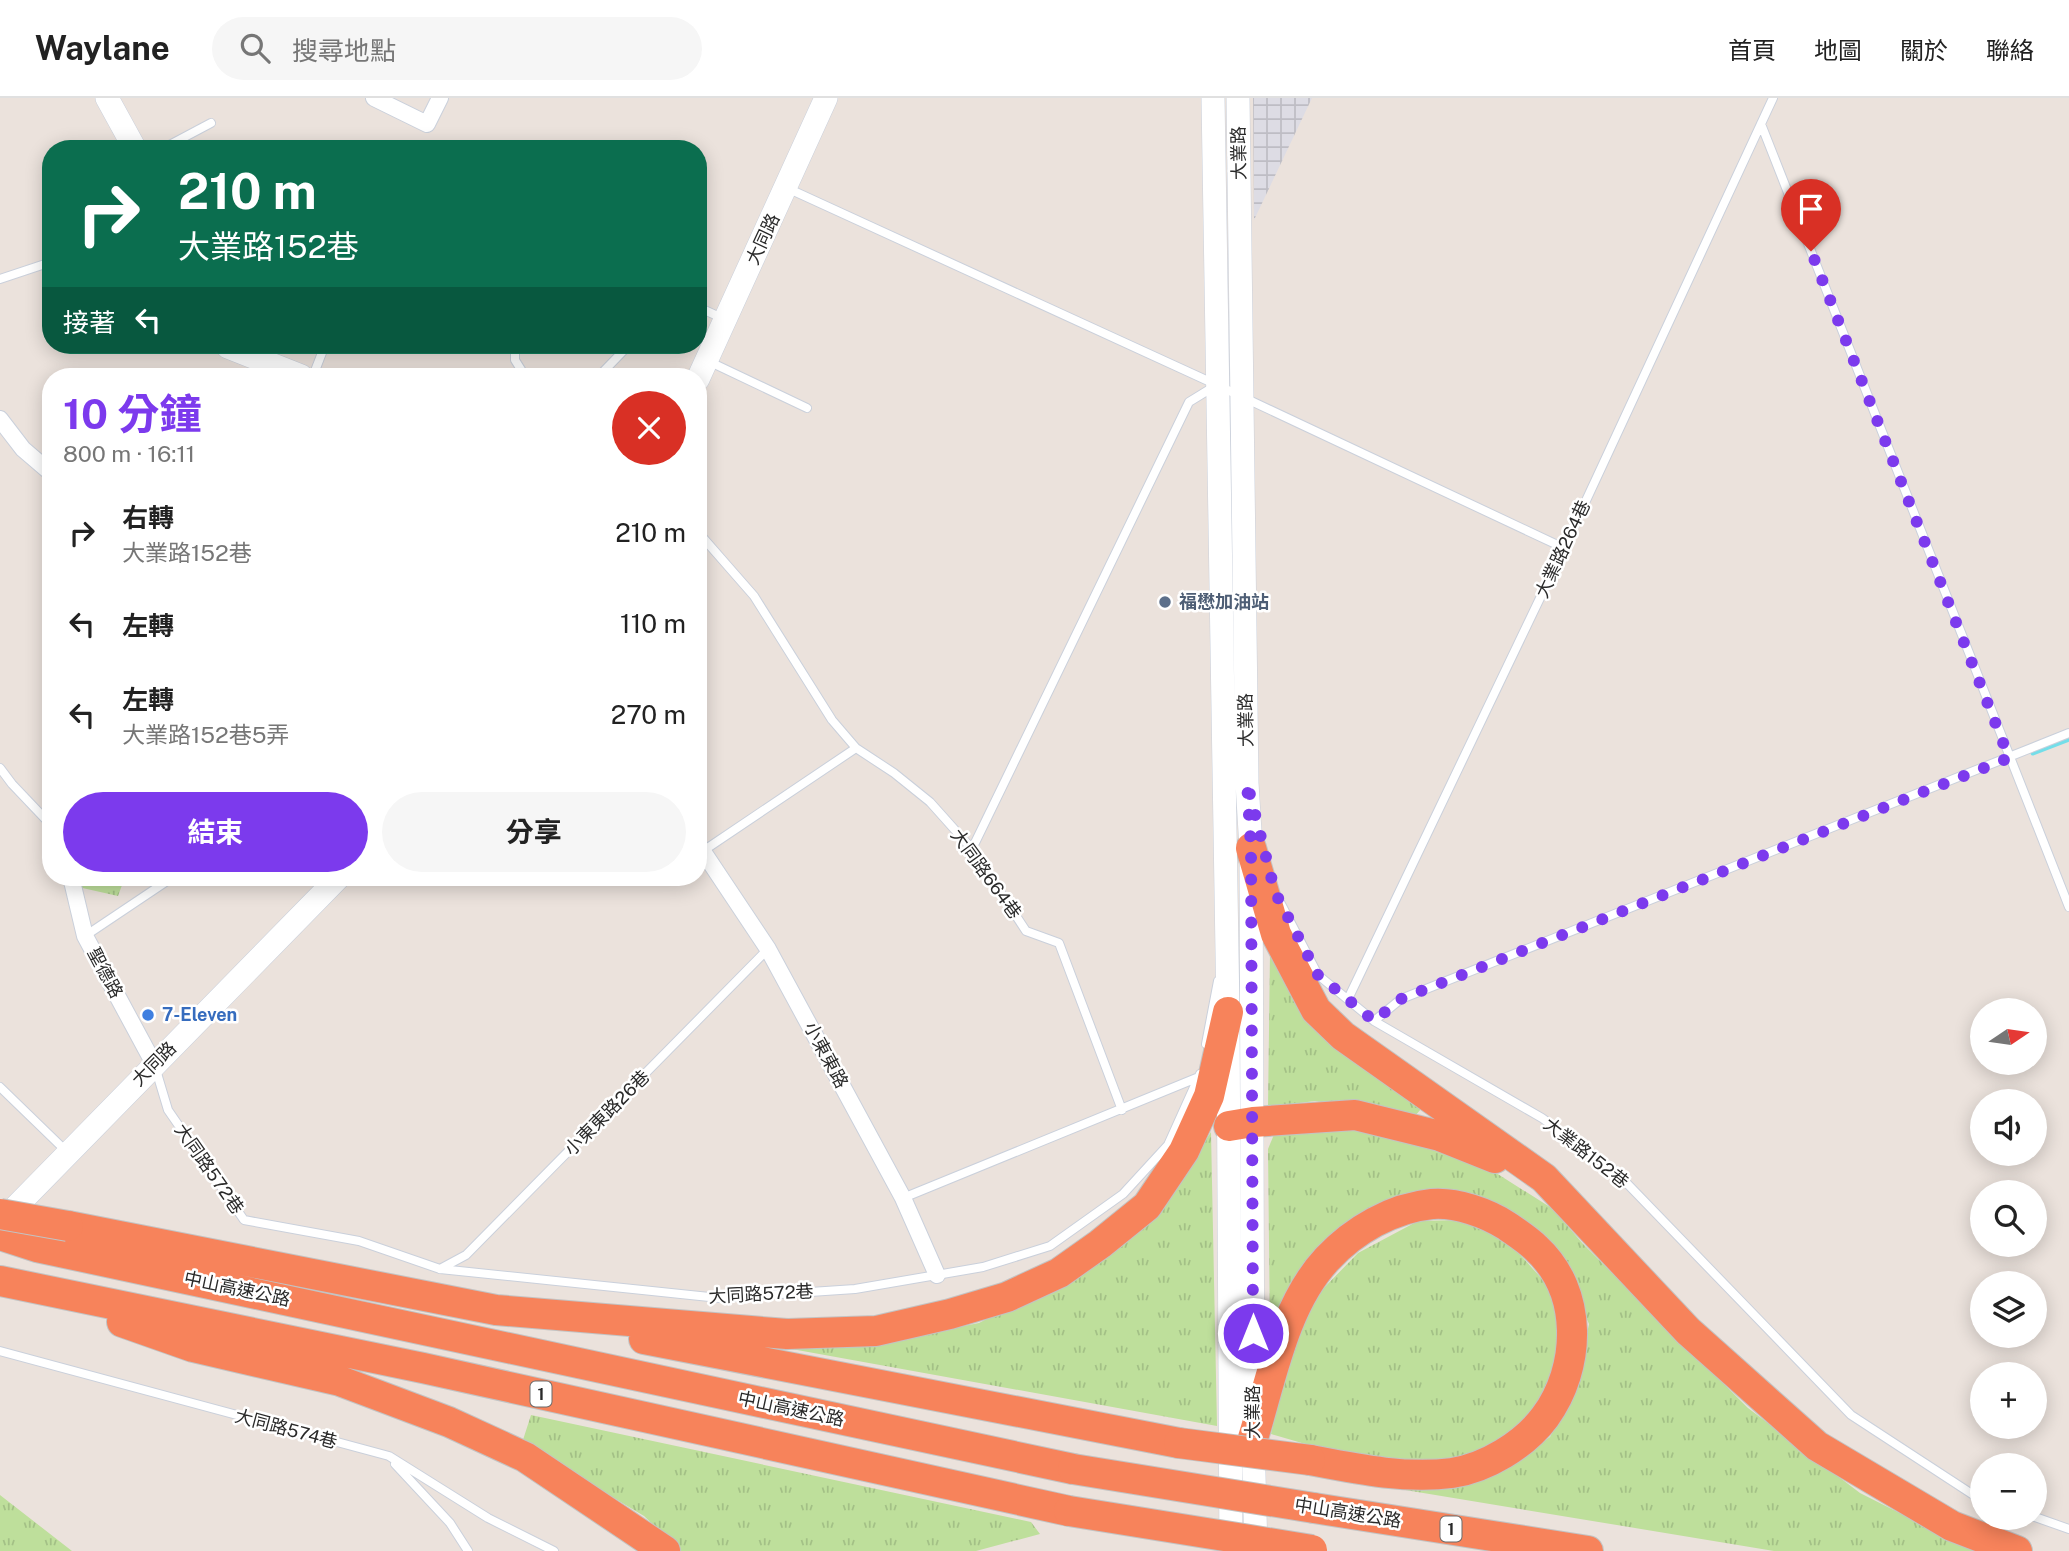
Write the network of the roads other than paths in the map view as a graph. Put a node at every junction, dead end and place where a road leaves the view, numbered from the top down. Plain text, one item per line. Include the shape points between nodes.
1 (107, 98) edge
2 (374, 98) edge
3 (440, 98) edge
4 (826, 98) edge
5 (1213, 98) edge
6 (1238, 98) edge
7 (1773, 98) edge
8 (211, 123) dead end
9 (1761, 124) junction
10 (130, 140) edge
11 (179, 140) edge
12 (787, 188) junction
13 (1215, 207) junction
14 (1239, 208) junction
15 (42, 265) edge
16 (0, 279) edge
17 (707, 311) edge
18 (725, 320) junction
19 (246, 354) edge
20 (620, 354) edge
21 (281, 368) edge
22 (607, 368) edge
23 (703, 368) edge
24 (707, 370) edge
25 (1217, 385) junction
26 (1242, 397) junction
27 (807, 408) dead end
28 (0, 419) edge
29 (42, 465) edge
30 (707, 542) edge
31 (1564, 548) junction
32 (2069, 733) edge
33 (856, 748) junction
34 (2009, 758) junction
35 (0, 768) edge
36 (42, 815) edge
37 (1255, 840) junction
38 (707, 844) edge
39 (972, 849) junction
40 (707, 857) edge
41 (73, 886) edge
42 (160, 886) edge
43 (330, 886) edge
44 (1275, 892) dead end
45 (2069, 907) edge
46 (86, 936) junction
47 (1226, 939) junction
48 (768, 949) junction
49 (1348, 999) junction
50 (1228, 1012) junction
51 (1374, 1021) junction
52 (1204, 1052) dead end
53 (154, 1064) junction
54 (1202, 1065) dead end
55 (1199, 1077) junction
56 (0, 1087) edge
57 (1122, 1110) junction
58 (1241, 1124) junction
59 (68, 1153) junction
60 (1544, 1178) junction
61 (903, 1198) junction
62 (0, 1214) edge
63 (0, 1223) edge
64 (0, 1234) edge
65 (440, 1269) junction
66 (937, 1275) junction
67 (6, 1282) edge
68 (496, 1310) junction
69 (0, 1351) edge
70 (1253, 1438) junction
71 (388, 1456) junction
72 (1970, 1493) edge
73 (2047, 1521) edge
74 (2069, 1529) edge
75 (1316, 1550) edge
76 (468, 1551) edge
77 (554, 1551) edge
78 (665, 1551) edge
79 (1231, 1551) edge
80 (1256, 1551) edge
81 (1588, 1551) edge
82 (2017, 1551) edge

1 - 10 main road
2 - 3 street via 427,124
4 - 12 main road, 大同路
5 - 13 main road, 大業路
6 - 14 main road, 大業路
7 - 9 lane, 大業路264巷
8 - 11 lane
9 - 31 lane, 大業路264巷
9 - 34 lane
12 - 18 main road, 大同路
12 - 25 lane
13 - 14 main road
13 - 25 main road, 大業路
14 - 26 main road, 大業路
15 - 16 lane
17 - 18 lane
18 - 23 main road, 大同路
19 - 21 main road
20 - 22 lane
24 - 27 lane
25 - 26 lane
25 - 39 lane via 1189,402
25 - 47 main road, 大業路
26 - 31 lane
26 - 37 main road, 大業路 via 1247,783
28 - 29 street
30 - 33 lane, 大同路664巷 via 754,596 832,720
31 - 49 lane, 大業路264巷
32 - 34 lane
33 - 38 lane
33 - 39 lane, 大同路664巷 via 930,802
34 - 45 lane
34 - 51 lane via 1401,999
35 - 36 lane
37 - 58 main road, 大業路
37 - 60 highway via 1276,934 1316,1010 1343,1036
39 - 57 lane, 大同路664巷 via 1026,931 1059,943
40 - 48 street, 小東東路
41 - 46 street, 聖德路
42 - 46 lane
43 - 53 main road, 大同路
44 - 49 lane, 大業路152巷 via 1318,975
46 - 53 street, 聖德路
47 - 50 main road, 大業路
47 - 52 lane
48 - 61 street, 小東東路
48 - 65 lane, 小東東路26巷 via 466,1255
49 - 51 lane, 大業路152巷
50 - 58 main road, 大業路
50 - 68 highway via 1209,1096 1184,1151 1147,1206 1059,1273 1007,1297 876,1331 787,1334
51 - 72 lane, 大業路152巷 via 1542,1118 1614,1170 1852,1415
53 - 59 main road, 大同路
53 - 65 lane, 大同路572巷 via 168,1110 244,1220 359,1241
54 - 55 lane, 大同路572巷
55 - 57 lane
55 - 66 lane, 大同路572巷 via 1168,1145 1123,1194 1050,1246 983,1267
56 - 59 lane
57 - 61 lane
58 - 60 highway via 1355,1115 1440,1136
58 - 70 main road, 大業路
58 - 79 main road, 大業路
59 - 63 main road, 大同路
60 - 82 highway via 1688,1331 1817,1446 1952,1526
61 - 66 street, 小東東路
62 - 68 highway, bridge
64 - 81 highway, 中山高速公路 / 1, bridge via 37,1247 1073,1469
65 - 66 lane, 大同路572巷 via 719,1298 855,1289
67 - 75 highway, 1, bridge via 423,1368 1069,1511
67 - 78 highway via 193,1347 340,1381 449,1422 525,1457
68 - 70 highway, bridge via 1179,1443 1419,1475 1454,1472 1489,1460 1523,1441 1557,1400 1572,1350 1572,1325 1556,1272 1538,1249 1499,1221 1466,1209 1434,1204 1379,1218 1326,1259 1301,1297 1276,1353
69 - 71 lane, 大同路574巷
70 - 80 main road, 大業路
71 - 76 lane via 450,1523
71 - 77 lane, 大同路574巷 via 488,1518
73 - 74 lane

